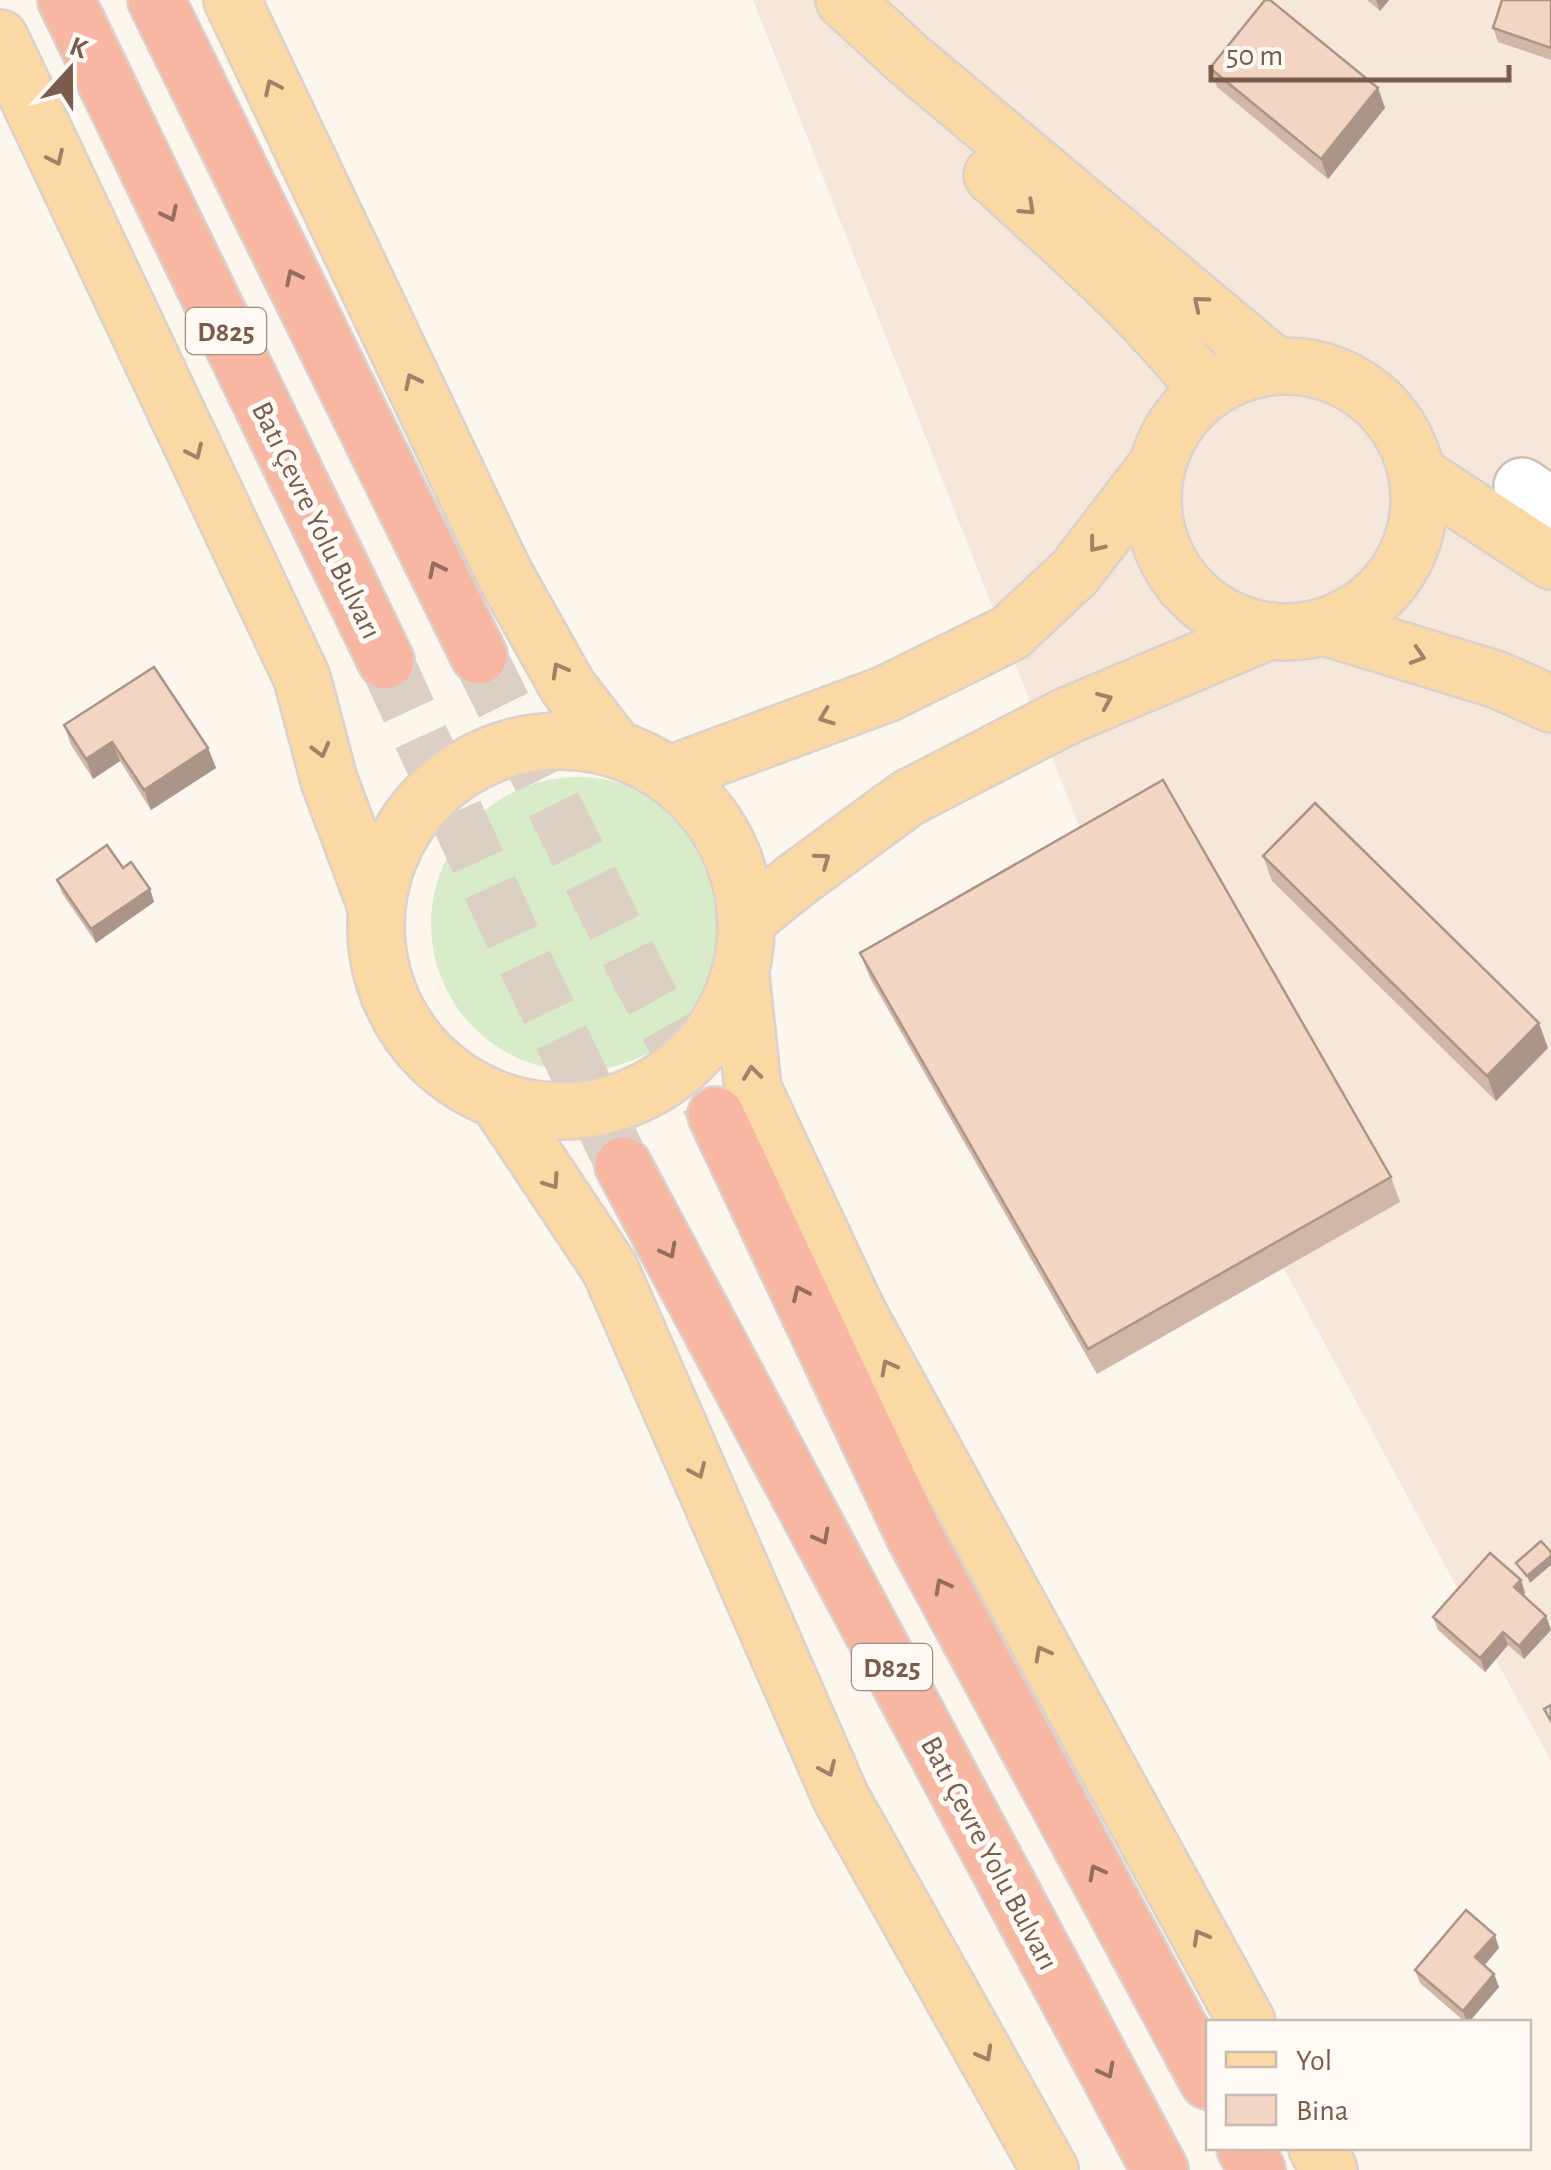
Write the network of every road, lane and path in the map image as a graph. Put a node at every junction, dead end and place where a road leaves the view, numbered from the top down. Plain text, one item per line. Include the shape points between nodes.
1 (66, 0) edge
2 (156, 0) edge
3 (232, 0) edge
4 (802, 0) edge
5 (844, 0) edge
6 (0, 38) edge
7 (1274, 366) junction
8 (1208, 391) junction
9 (1156, 468) junction
10 (1418, 474) junction
11 (1551, 562) edge
12 (1325, 627) junction
13 (1270, 632) junction
14 (479, 656) tunnel mouth
15 (386, 662) tunnel mouth
16 (1551, 704) edge
17 (616, 749) junction
18 (668, 774) junction
19 (376, 906) junction
20 (747, 920) junction
21 (740, 977) junction
22 (498, 1101) junction
23 (716, 1115) tunnel mouth
24 (623, 1165) tunnel mouth
25 (1246, 2020) edge
26 (1206, 2077) edge
27 (1050, 2170) edge
28 (1160, 2170) edge

1 -> 15 highway, Batı Çevre Yolu Bulvarı / D825
14 -> 2 highway, D825
17 -> 3 main road via 568,687 504,573
4 -> 8 main road via 1114,288
7 -> 5 main road
6 -> 19 main road via 302,678 329,780
7 - 8 main road
7 - 10 main road via 1302,366 1355,385 1396,423
8 - 9 main road via 1179,418
9 - 13 main road via 1154,524 1176,575 1217,613
9 -> 18 main road via 1075,572 1010,633 886,694
10 - 11 main road
10 - 12 main road via 1420,502 1408,556 1374,600
12 - 13 main road
12 -> 16 main road via 1498,680
20 -> 13 main road via 908,798 1067,716
17 - 18 main road
17 - 19 main road via 562,740 508,748 459,771 418,807 389,854
18 - 20 main road via 709,814 736,865
19 - 22 main road via 379,968 403,1024 444,1071
20 - 21 main road
21 - 22 main road via 714,1032 672,1075 618,1104 558,1112
25 -> 21 main road via 858,1313 754,1089
22 -> 27 main road via 610,1268 840,1798
26 -> 23 highway, D825 via 914,1535
24 -> 28 highway, Batı Çevre Yolu Bulvarı / D825

